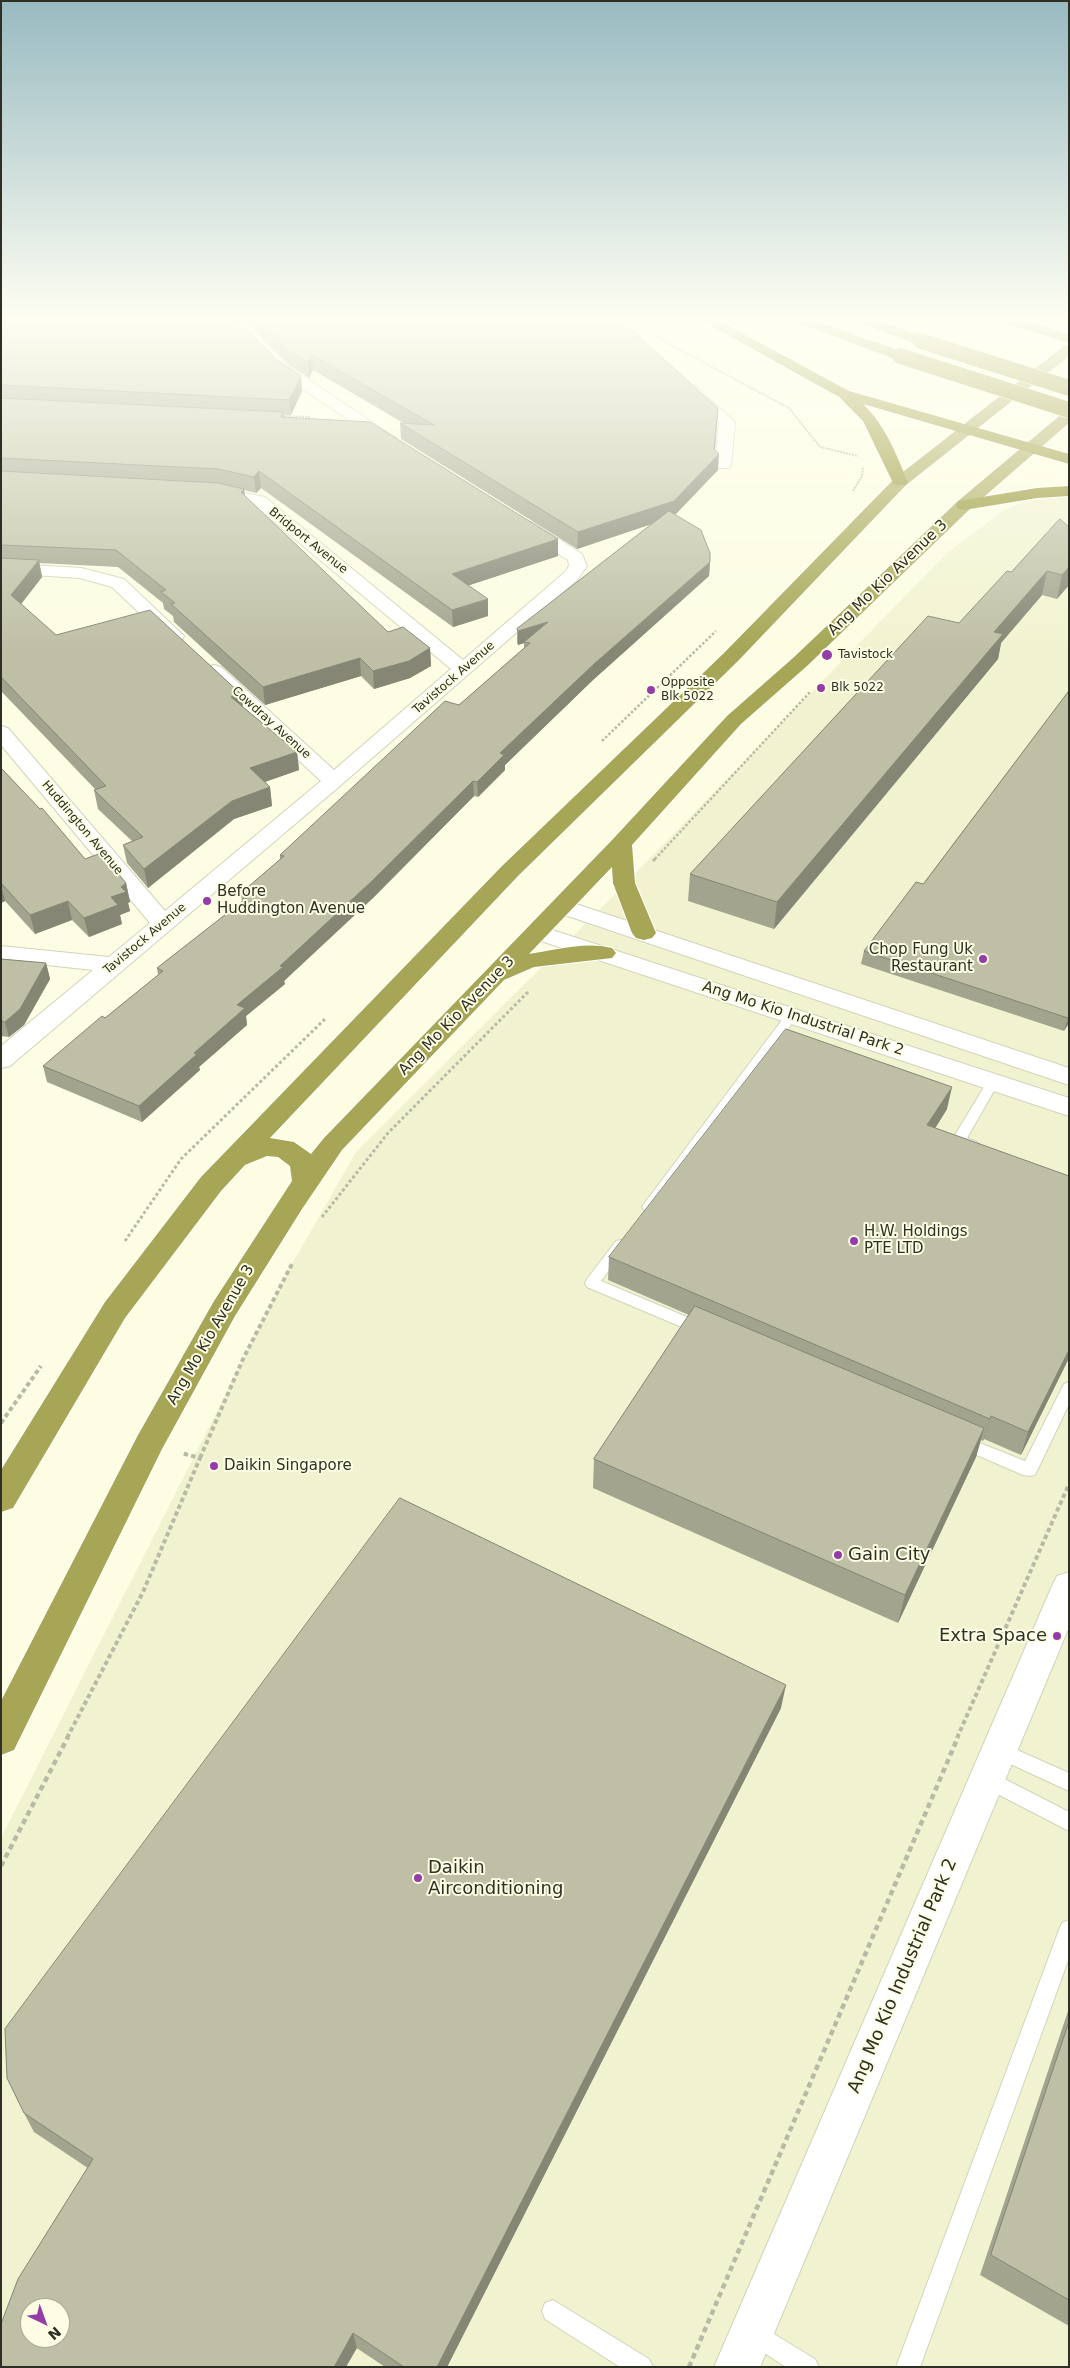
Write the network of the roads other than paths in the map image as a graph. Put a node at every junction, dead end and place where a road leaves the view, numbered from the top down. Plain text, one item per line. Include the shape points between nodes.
1 (374, 431) edge
2 (726, 431) edge
3 (877, 431) edge
4 (965, 431) edge
5 (972, 431) edge
6 (1051, 431) edge
7 (1031, 447) junction
8 (406, 451) edge
9 (1069, 459) edge
10 (723, 465) dead end
11 (900, 482) junction
12 (190, 490) edge
13 (1069, 491) edge
14 (964, 505) junction
15 (510, 516) edge
16 (1, 568) edge
17 (464, 670) junction
18 (1, 732) edge
19 (334, 781) junction
20 (622, 844) junction
21 (561, 906) junction
22 (164, 924) junction
23 (538, 932) junction
24 (644, 933) junction
25 (1, 953) edge
26 (604, 954) junction
27 (114, 965) junction
28 (494, 978) junction
29 (792, 1015) junction
30 (8, 1054) edge
31 (1069, 1076) edge
32 (993, 1082) junction
33 (1069, 1107) edge
34 (986, 1150) edge
35 (234, 1160) junction
36 (306, 1183) junction
37 (640, 1219) edge
38 (628, 1235) edge
39 (711, 1334) edge
40 (1069, 1388) edge
41 (947, 1435) edge
42 (1, 1499) edge
43 (1069, 1586) edge
44 (1, 1738) edge
45 (993, 1765) junction
46 (1069, 1782) edge
47 (1069, 1822) edge
48 (1069, 1930) edge
49 (553, 2311) dead end
50 (744, 2349) edge
51 (641, 2367) edge
52 (806, 2367) edge
53 (908, 2367) edge

1 - 8 street
2 - 10 street
3 - 11 highway
4 - 11 highway
5 - 7 highway
6 - 7 highway, Ang Mo Kio Avenue 3
7 - 9 highway
7 - 14 highway, Ang Mo Kio Avenue 3
11 - 35 highway via 731,657 510,870
12 - 17 street, Bridport Avenue via 220,492 259,501
13 - 14 highway
14 - 20 highway, Ang Mo Kio Avenue 3 via 800,662 734,720
15 - 17 street, Tavistock Avenue via 576,558 578,566 571,576
16 - 19 street, Cowdray Avenue via 81,573 118,583
17 - 19 street, Tavistock Avenue
18 - 22 street, Huddington Avenue
19 - 22 street, Tavistock Avenue
20 - 21 highway, Ang Mo Kio Avenue 3
20 - 24 highway via 623,877
21 - 23 highway, Ang Mo Kio Avenue 3
21 - 24 street, Ang Mo Kio Industrial Park 2
22 - 27 street, Tavistock Avenue
23 - 26 street, Ang Mo Kio Industrial Park 2
23 - 28 highway, Ang Mo Kio Avenue 3
24 - 31 street, Ang Mo Kio Industrial Park 2
25 - 27 street
26 - 28 highway via 528,961
26 - 29 street, Ang Mo Kio Industrial Park 2
27 - 30 street, Tavistock Avenue
28 - 36 highway, Ang Mo Kio Avenue 3 via 333,1144
29 - 32 street, Ang Mo Kio Industrial Park 2
29 - 37 lane
32 - 33 street, Ang Mo Kio Industrial Park 2
32 - 34 lane via 959,1140
35 - 36 highway via 264,1148 284,1148 303,1162
35 - 42 highway via 211,1184 115,1310
36 - 44 highway, Ang Mo Kio Avenue 3 via 224,1309 149,1444
38 - 39 lane via 592,1283
40 - 41 lane via 1029,1470
43 - 45 street, Ang Mo Kio Industrial Park 2
45 - 46 lane
45 - 47 lane
45 - 50 street, Ang Mo Kio Industrial Park 2
48 - 53 lane
49 - 51 lane
50 - 52 lane

